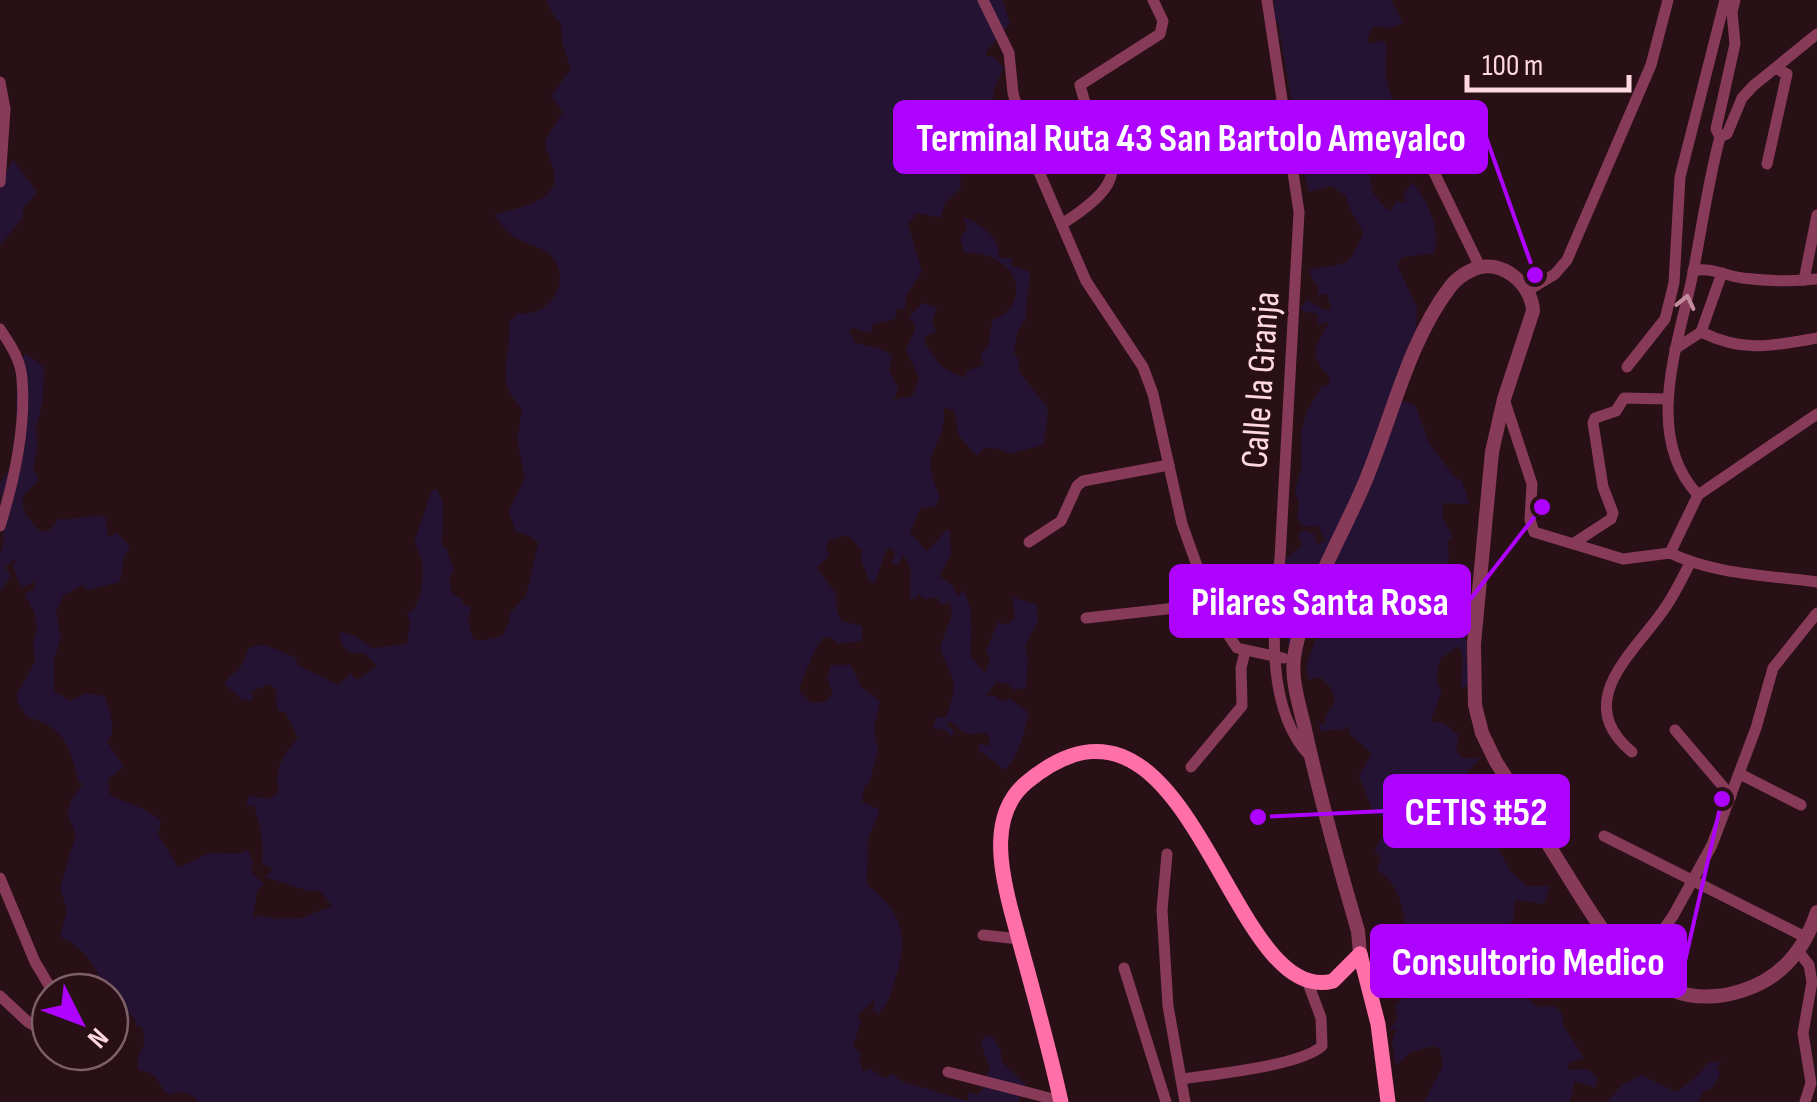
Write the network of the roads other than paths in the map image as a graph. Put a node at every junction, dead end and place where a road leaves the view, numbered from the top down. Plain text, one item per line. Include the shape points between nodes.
1 (983, 0) edge
2 (1154, 0) edge
3 (1266, 0) edge
4 (1668, 0) edge
5 (1725, 0) edge
6 (1734, 0) edge
7 (1817, 34) edge
8 (1777, 69) junction
9 (0, 82) edge
10 (1414, 131) dead end
11 (1720, 137) junction
12 (1111, 161) junction
13 (1180, 162) dead end
14 (1767, 164) dead end
15 (0, 182) edge
16 (1817, 215) edge
17 (1062, 224) junction
18 (1480, 267) junction
19 (1693, 271) junction
20 (1722, 274) junction
21 (1810, 280) edge
22 (1526, 291) junction
23 (0, 329) edge
24 (1701, 332) junction
25 (1817, 338) edge
26 (1676, 349) junction
27 (1627, 367) dead end
28 (1504, 399) junction
29 (1668, 400) junction
30 (1817, 414) edge
31 (1169, 465) junction
32 (1698, 496) junction
33 (0, 526) edge
34 (1029, 542) dead end
35 (1574, 543) junction
36 (1670, 552) junction
37 (1690, 563) junction
38 (1817, 582) edge
39 (1211, 604) junction
40 (1817, 613) edge
41 (1086, 618) dead end
42 (1245, 652) junction
43 (1277, 658) junction
44 (1293, 658) junction
45 (1675, 730) dead end
46 (1632, 752) dead end
47 (1310, 757) junction
48 (1191, 767) dead end
49 (1740, 774) junction
50 (1731, 796) junction
51 (1802, 805) dead end
52 (1604, 836) dead end
53 (1167, 854) dead end
54 (0, 878) edge
55 (1694, 881) junction
56 (1817, 912) edge
57 (983, 934) dead end
58 (1019, 939) junction
59 (1803, 945) junction
60 (1360, 954) junction
61 (1124, 968) dead end
62 (1635, 968) junction
63 (41, 972) edge
64 (1308, 984) junction
65 (1814, 994) edge
66 (0, 996) edge
67 (30, 1023) edge
68 (948, 1072) dead end
69 (1182, 1079) junction
70 (1061, 1101) edge
71 (1166, 1102) edge
72 (1185, 1102) edge
73 (1388, 1102) edge
74 (1805, 1102) edge

1 - 17 street via 1004,39 1028,144
2 - 12 street via 1164,21 1160,34 1080,85
3 - 43 street, Calle la Granja via 1300,212 1273,610
4 - 22 street via 1651,65 1567,260
5 - 27 street via 1680,177 1674,283 1664,319
6 - 11 street via 1735,44 1716,129
7 - 8 street
8 - 11 street via 1742,98
8 - 14 street via 1787,74
9 - 15 street
10 - 18 street
11 - 19 street
12 - 13 street via 1155,136
12 - 17 street via 1106,190
16 - 21 street
17 - 31 street via 1086,281 1142,368
18 - 22 street via 1508,272
18 - 44 street via 1450,286 1418,345
19 - 20 street
26 -> 19 street
20 - 21 street
20 - 24 street
22 - 28 street via 1532,311
23 - 33 street via 22,376 20,428
24 - 25 street via 1742,347
24 - 26 street
26 - 29 street
28 - 35 street via 1532,484 1531,528
28 - 62 street via 1487,484 1475,705 1496,762 1602,929
29 - 32 street via 1674,456
29 - 35 street via 1624,398 1616,412 1597,416 1602,487 1612,516
30 - 32 street
31 - 34 street via 1084,481 1061,521
31 - 39 street
32 - 36 street
35 - 36 street via 1623,560
36 - 37 street
37 - 38 street
37 - 46 street via 1667,606 1612,677 1606,703 1612,732
39 - 41 street
39 - 42 street
40 - 49 street via 1773,668
42 - 43 street
42 - 48 street via 1242,706
43 - 44 street
43 - 47 street, Calle la Granja via 1290,732
44 - 47 street
45 - 50 street
47 - 60 street
49 - 50 street
49 - 51 street
50 - 55 street
52 - 55 street
53 - 69 street via 1162,910 1168,1006
54 - 63 street
55 - 59 street
55 - 62 street
56 - 59 street
57 - 58 street
58 - 64 main road via 1003,880 1000,841 1008,805 1021,786 1058,760 1105,753 1163,782 1266,947
58 - 70 main road
59 - 62 street via 1778,974 1732,994 1682,994
59 - 65 street
60 - 64 main road via 1340,978
60 - 73 main road
61 - 71 street
64 - 69 street via 1321,1018 1322,1046 1316,1051
65 - 74 street via 1803,1032 1811,1083
66 - 67 street
68 - 70 street
69 - 72 street

